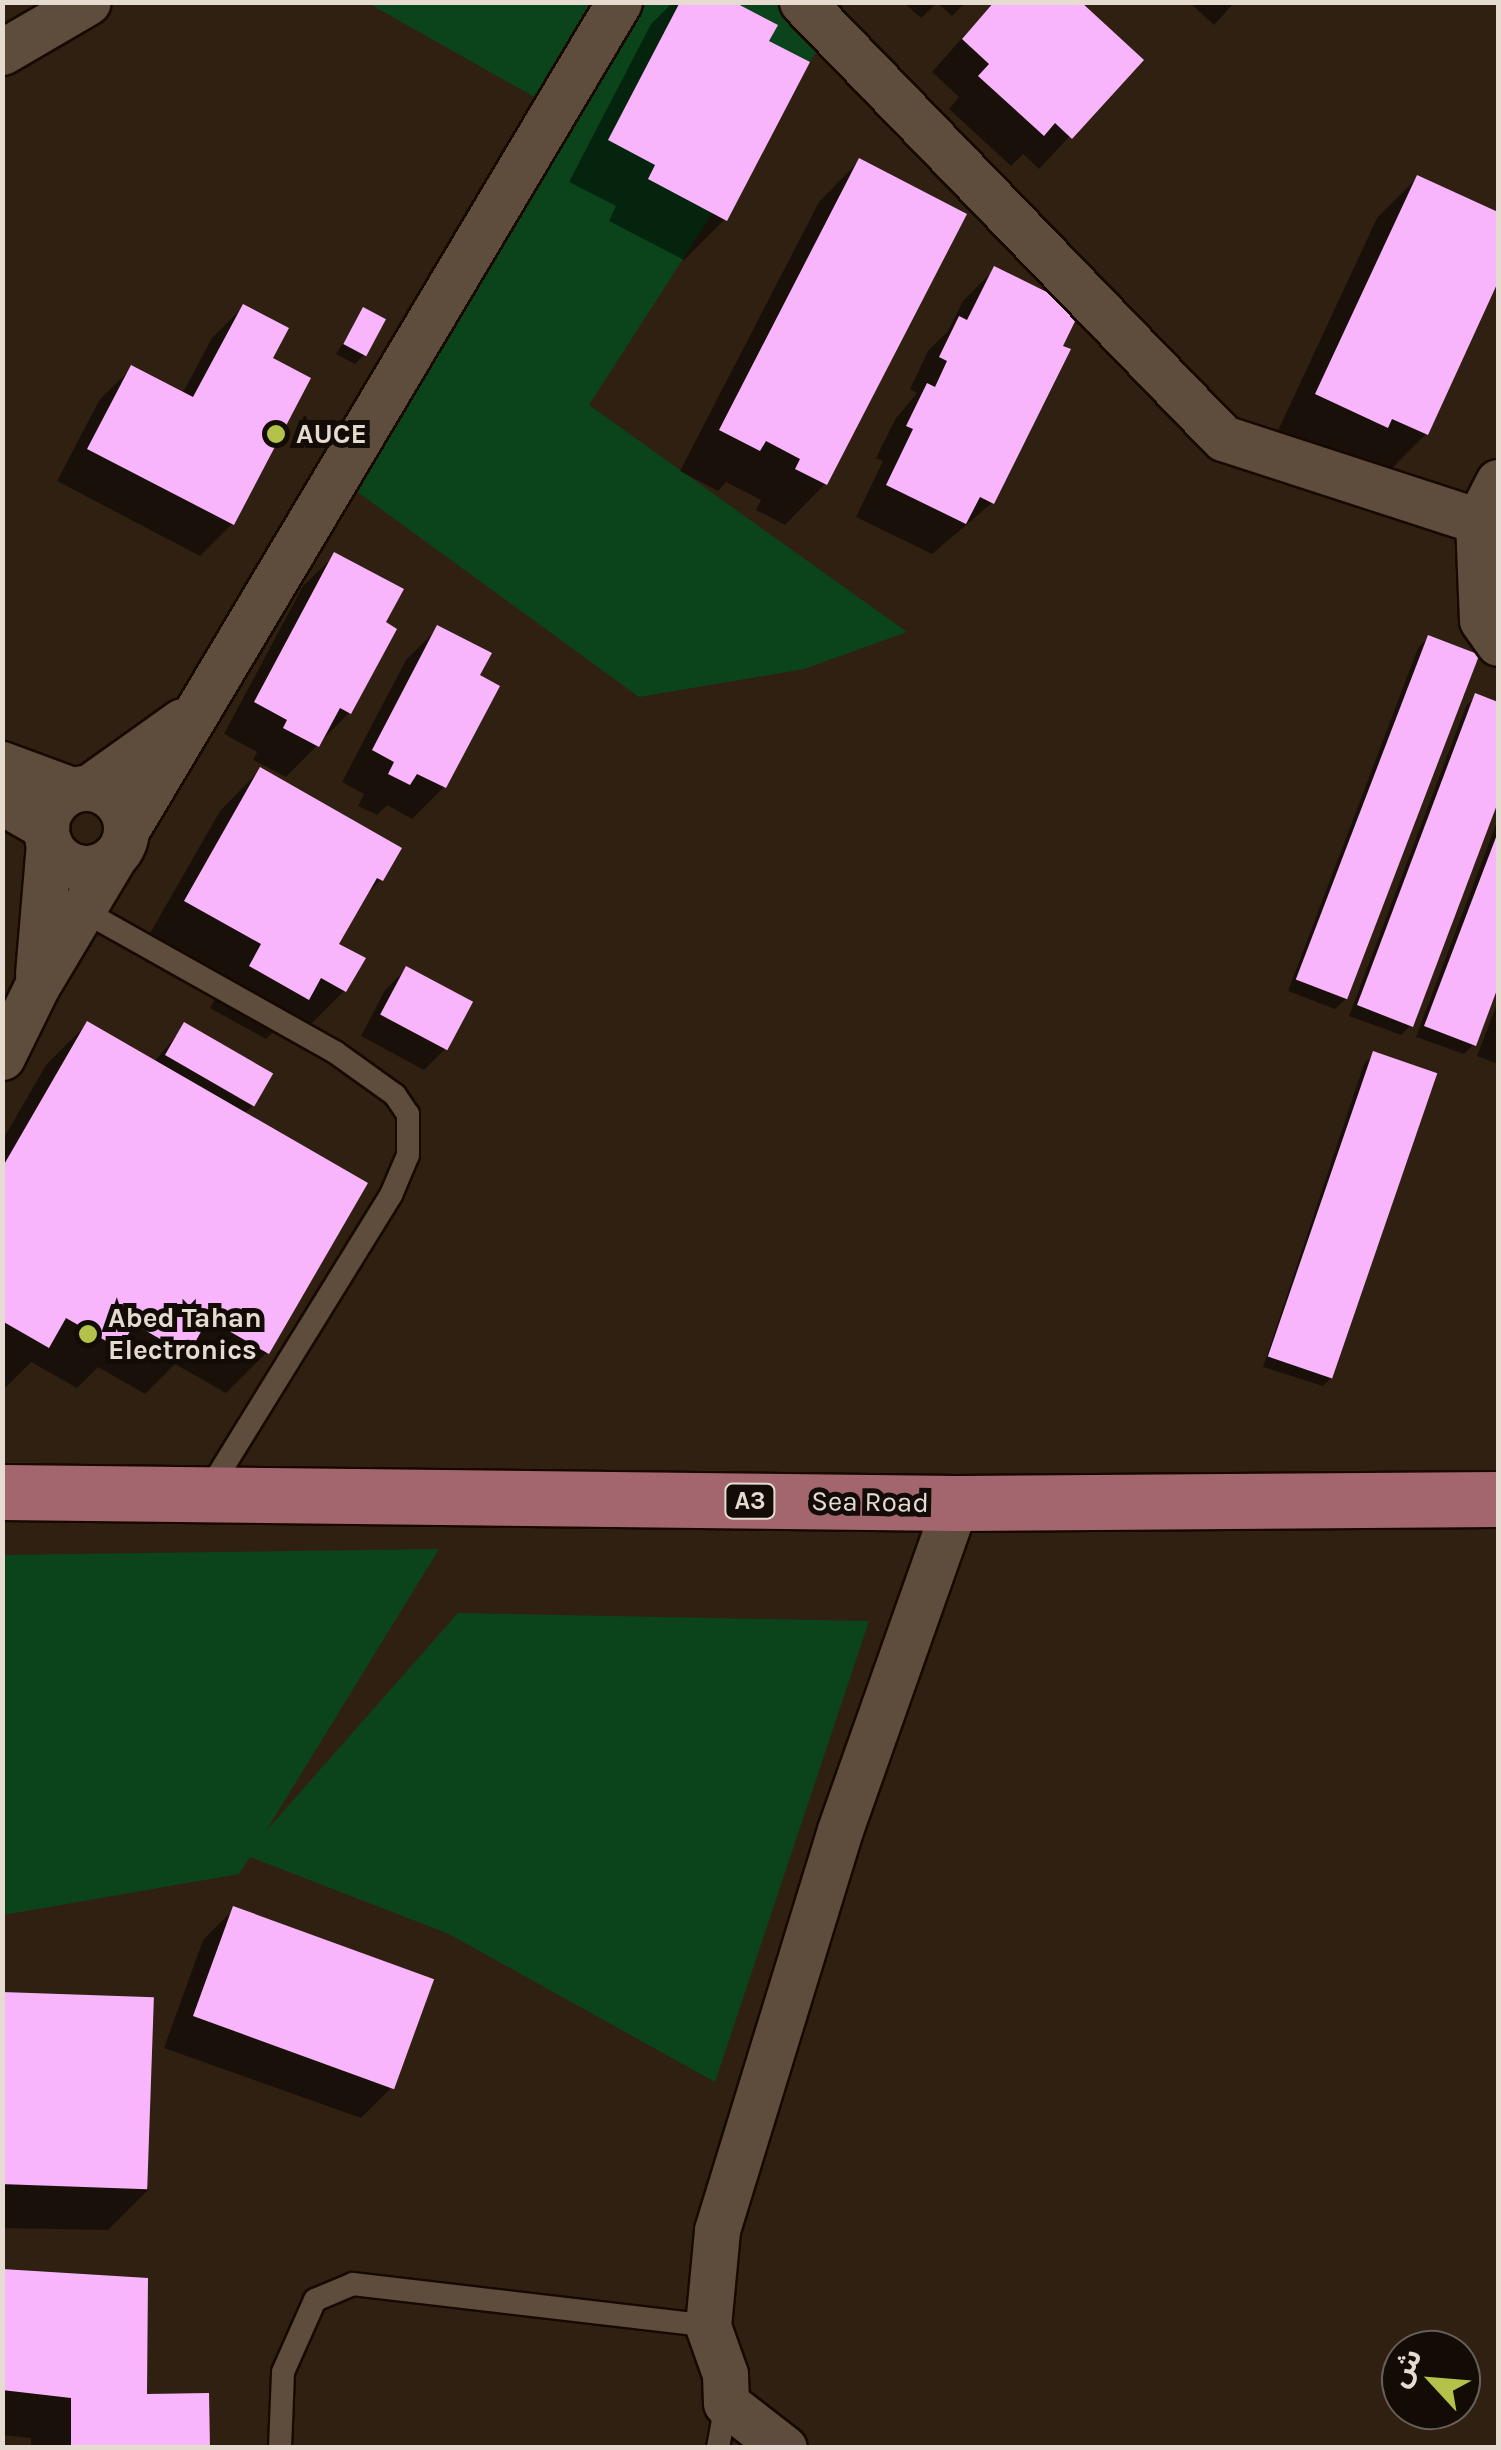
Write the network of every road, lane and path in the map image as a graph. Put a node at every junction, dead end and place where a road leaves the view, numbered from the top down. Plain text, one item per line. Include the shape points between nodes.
1 (88, 2) edge
2 (619, 2) edge
3 (802, 2) edge
4 (2, 52) edge
5 (1488, 501) edge
6 (1498, 643) edge
7 (196, 711) junction
8 (2, 764) edge
9 (80, 789) junction
10 (2, 802) edge
11 (48, 834) junction
12 (120, 843) junction
13 (82, 910) junction
14 (37, 986) junction
15 (2, 1056) edge
16 (2, 1492) edge
17 (206, 1494) junction
18 (1498, 1500) edge
19 (956, 1504) junction
20 (708, 2326) junction
21 (726, 2404) junction
22 (280, 2448) edge
23 (718, 2448) edge
24 (784, 2448) edge

1 - 4 street
2 - 7 street
3 - 5 street via 1223,438
5 - 6 street via 1482,620
7 - 9 street
7 - 12 street
8 - 9 street
9 - 11 street via 50,811
9 - 12 street via 116,800
10 - 11 street
11 - 12 street via 70,865 85,868
11 - 14 street
12 - 13 street
13 - 14 street
13 - 17 lane via 334,1052 395,1095 408,1114 408,1155 390,1195
14 - 15 street
16 - 17 highway, Sea Road / A3
17 - 19 highway, Sea Road / A3
18 - 19 highway, Sea Road / A3
19 - 20 street via 840,1830 717,2230
20 - 21 street via 725,2374
20 - 22 lane via 353,2284 315,2300 283,2372
21 - 23 lane
21 - 24 street

